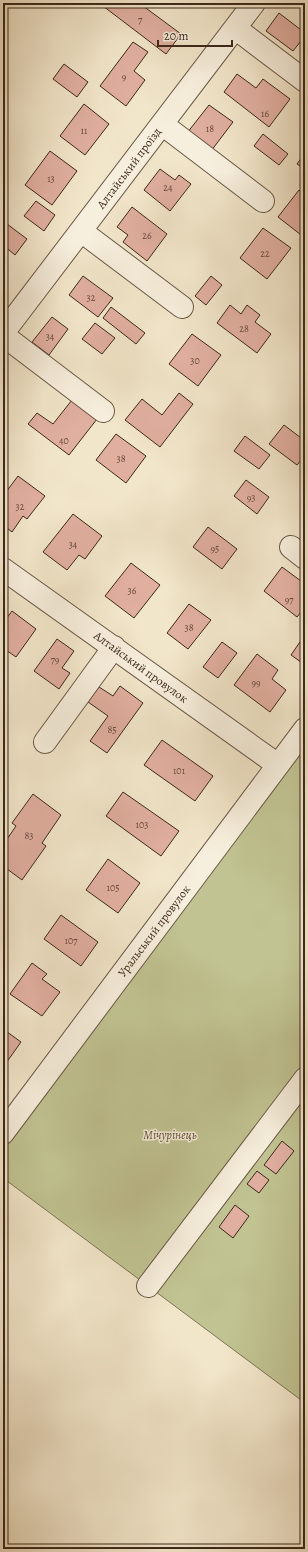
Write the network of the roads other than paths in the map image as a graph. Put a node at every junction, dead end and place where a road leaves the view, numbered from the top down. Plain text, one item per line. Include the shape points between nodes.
1 (254, 3) edge
2 (235, 28) junction
3 (305, 81) edge
4 (162, 124) junction
5 (263, 201) dead end
6 (81, 231) junction
7 (182, 307) dead end
8 (3, 334) edge
9 (103, 411) dead end
10 (5, 574) edge
11 (114, 647) junction
12 (305, 729) edge
13 (45, 742) dead end
14 (278, 765) junction
15 (305, 1079) edge
16 (3, 1133) edge
17 (148, 1286) dead end

1 - 2 street, Алтайський проїзд
2 - 3 street
2 - 4 street, Алтайський проїзд
4 - 5 street
4 - 6 street, Алтайський проїзд
6 - 7 street
6 - 8 street, Алтайський проїзд
8 - 9 street
10 - 11 street, Алтайський провулок
11 - 13 street
11 - 14 street, Алтайський провулок
12 - 14 street, Уральський провулок
14 - 16 street, Уральський провулок
15 - 17 street

